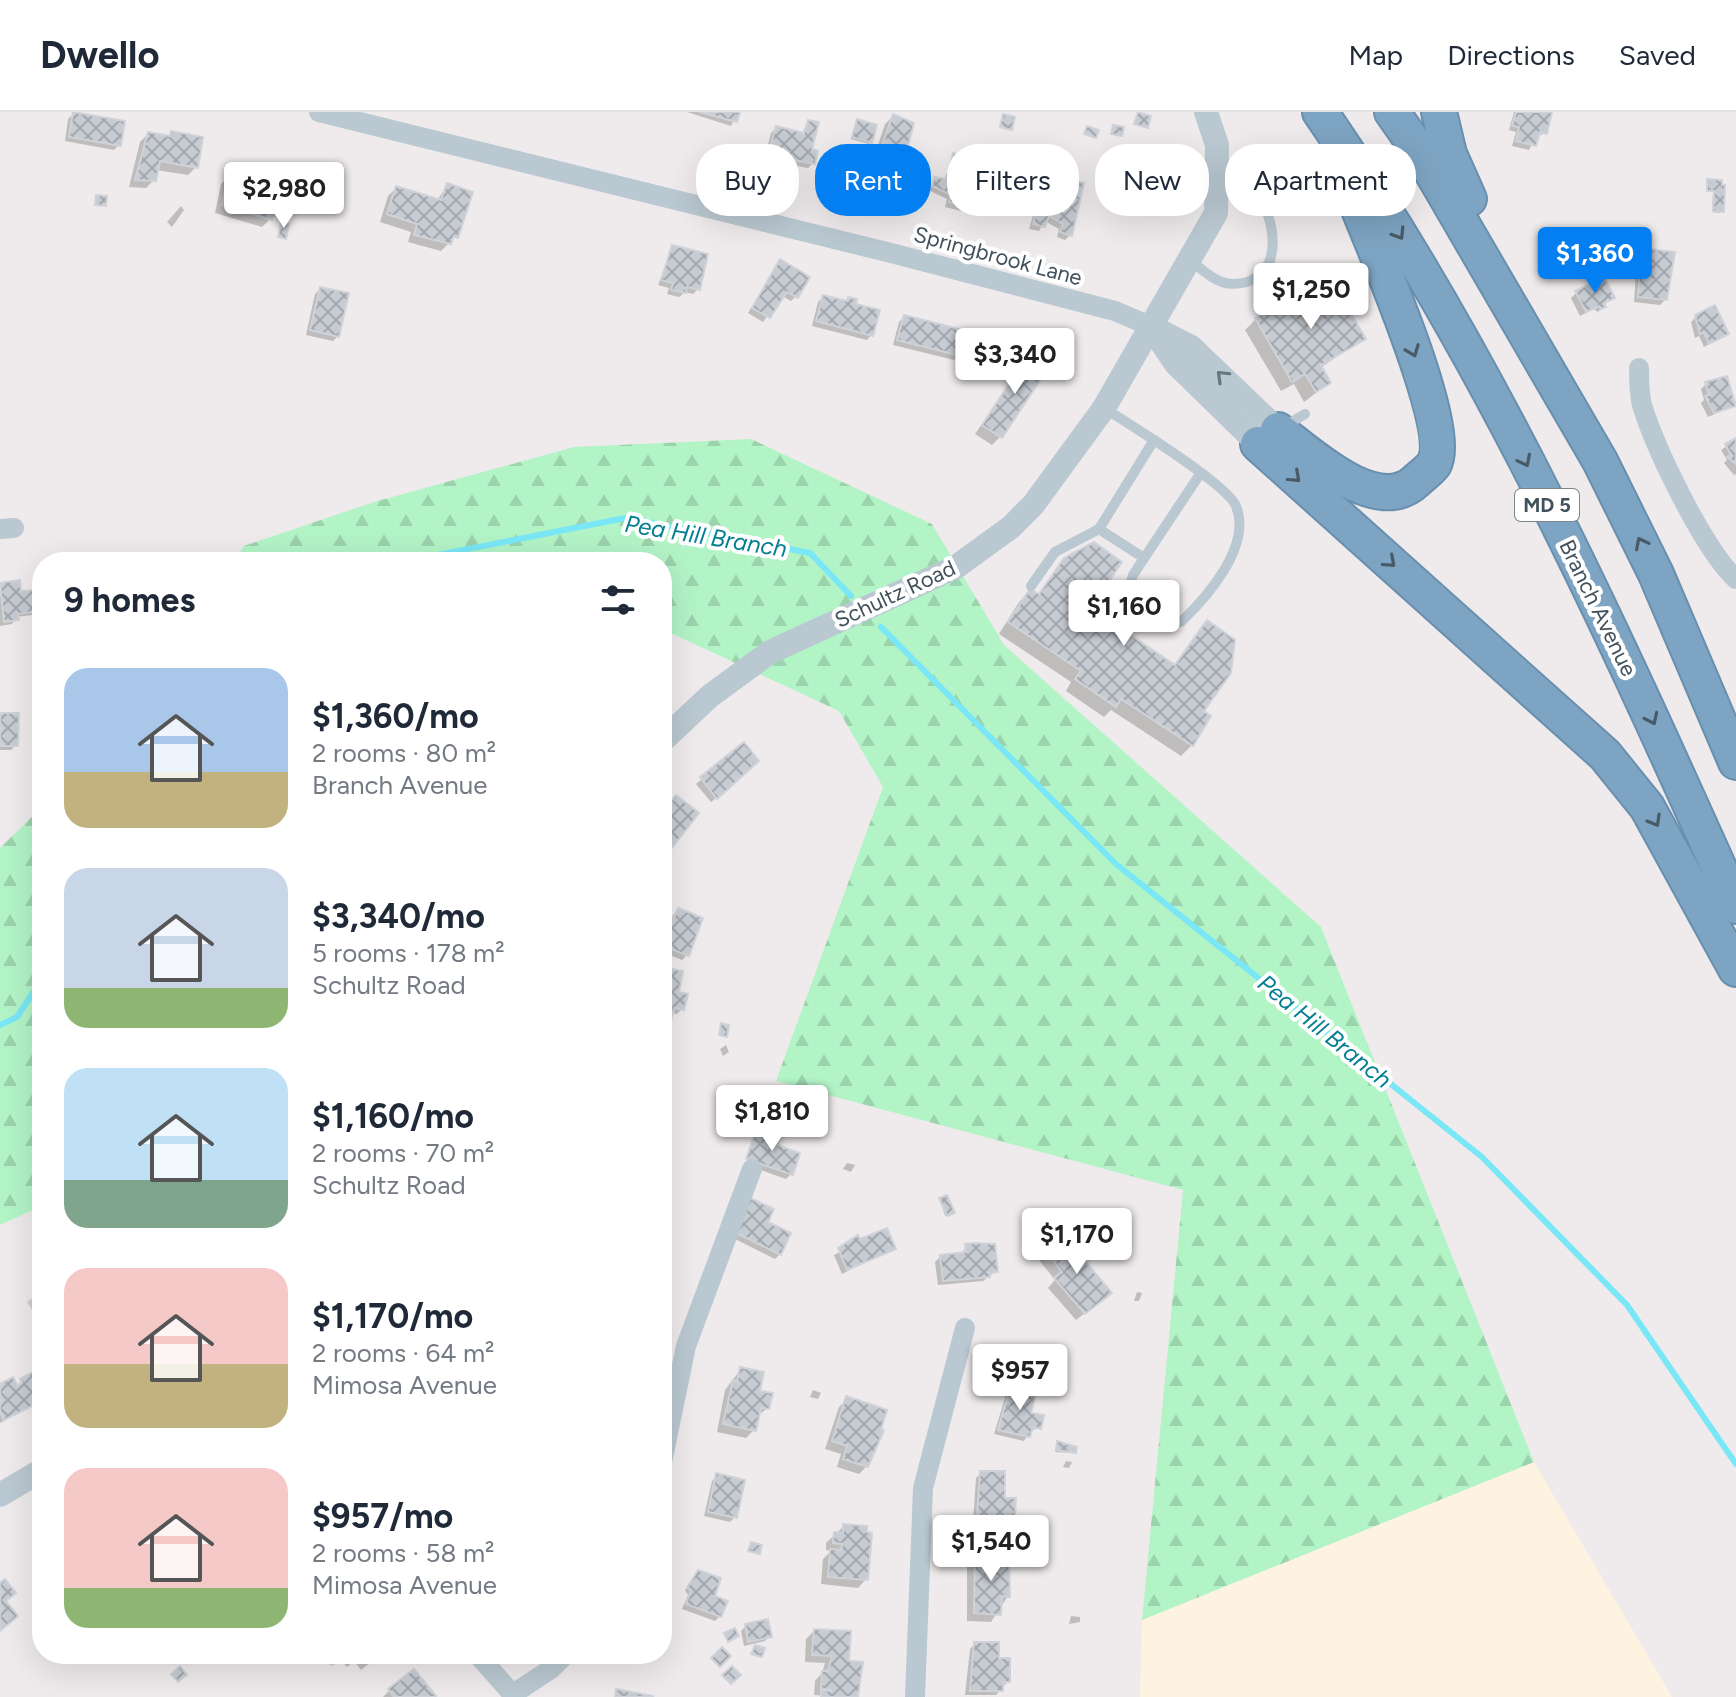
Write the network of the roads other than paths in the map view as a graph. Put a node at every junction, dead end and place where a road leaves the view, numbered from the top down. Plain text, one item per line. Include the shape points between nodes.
1 (319, 112) edge
2 (1206, 112) edge
3 (1392, 112) edge
4 (1439, 112) edge
5 (1323, 117) edge
6 (1267, 216) edge
7 (1188, 259) junction
8 (1150, 326) junction
9 (1540, 360) junction
10 (1639, 368) dead end
11 (1104, 408) junction
12 (1280, 429) junction
13 (1154, 440) junction
14 (1200, 474) junction
15 (1099, 529) junction
16 (1144, 558) junction
17 (1736, 579) edge
18 (1031, 586) dead end
19 (672, 732) edge
20 (1736, 762) edge
21 (1736, 906) edge
22 (1736, 969) edge
23 (752, 1169) dead end
24 (965, 1328) dead end
25 (672, 1414) edge
26 (32, 1476) edge
27 (0, 1495) edge
28 (486, 1664) edge
29 (553, 1664) edge
30 (513, 1696) edge
31 (915, 1697) edge

1 - 8 street, Springbrook Lane via 940,265 1115,311
2 - 7 street, Schultz Road via 1217,145 1216,213
3 - 9 highway, MD 5
4 - 9 highway via 1449,154
5 -> 12 highway via 1424,380 1438,435 1434,464 1408,489 1380,491 1350,484
5 -> 21 highway, Branch Avenue / MD 5 via 1424,275 1496,403 1634,680
6 - 7 lane via 1273,237 1271,260 1260,275 1223,283
7 - 8 street, Schultz Road
8 - 11 street, Schultz Road
8 - 12 street via 1176,364
20 -> 9 highway, MD 5 via 1656,574 1600,461
10 - 17 street via 1641,401 1656,437 1703,536
11 - 13 lane
11 - 19 street, Schultz Road via 1043,493 1002,534 916,588 770,652
12 -> 22 highway via 1605,755 1647,807
13 - 14 lane
13 - 15 lane
14 - 16 lane
14 - 16 lane via 1232,498 1239,538 1181,622 1157,622 1131,604 1133,575
15 - 16 lane
15 - 18 lane via 1055,552
23 - 25 street via 686,1346
24 - 31 street via 923,1488
26 - 27 street
28 - 30 street
29 - 30 street

